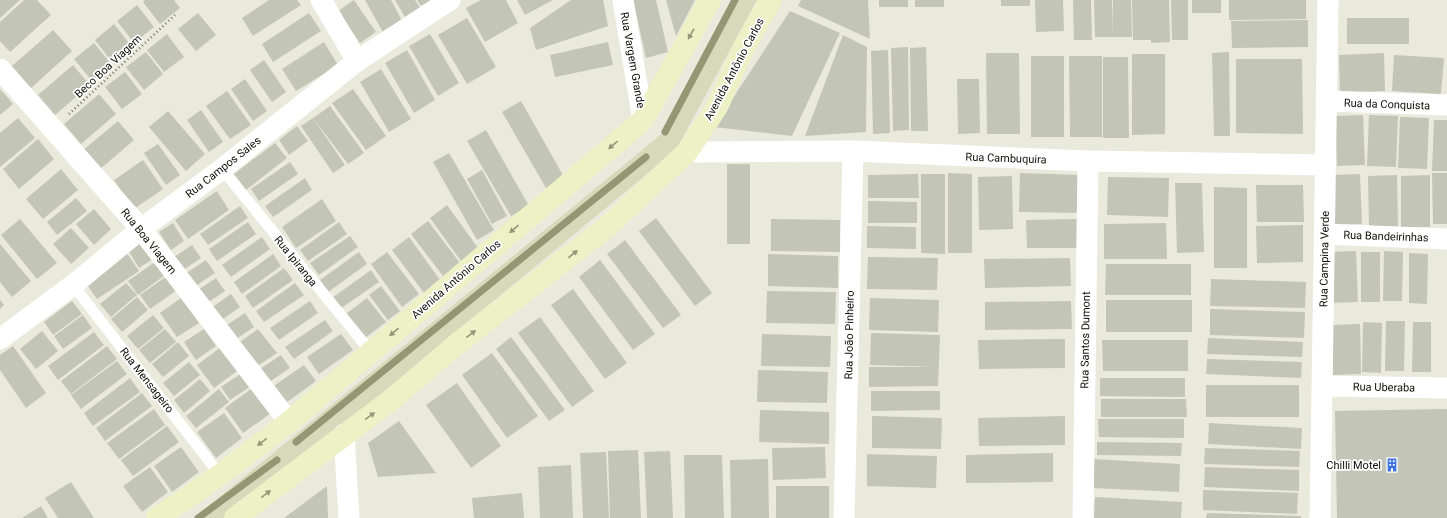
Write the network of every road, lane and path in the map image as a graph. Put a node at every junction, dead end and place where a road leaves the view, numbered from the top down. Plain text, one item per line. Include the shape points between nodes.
1 (321, 0) edge
2 (450, 0) edge
3 (623, 0) edge
4 (710, 0) edge
5 (771, 0) edge
6 (1328, 0) edge
7 (175, 15) dead end
8 (358, 61) junction
9 (0, 69) edge
10 (1326, 101) junction
11 (1447, 105) edge
12 (643, 120) junction
13 (53, 130) junction
14 (853, 151) junction
15 (687, 152) junction
16 (1088, 161) junction
17 (1325, 165) junction
18 (222, 169) junction
19 (141, 229) junction
20 (1324, 234) junction
21 (1447, 239) edge
22 (73, 285) junction
23 (0, 339) edge
24 (371, 352) junction
25 (1322, 386) junction
26 (1447, 388) edge
27 (289, 422) junction
28 (344, 434) junction
29 (220, 475) junction
30 (157, 518) edge
31 (235, 518) edge
32 (349, 518) edge
33 (844, 518) edge
34 (1083, 518) edge
35 (1320, 518) edge

1 - 8 street
2 - 8 street, Rua Campos Sales
3 - 12 street, Rua Vargem Grande
4 -> 12 street, Avenida Antônio Carlos
5 - 15 street, Avenida Antônio Carlos via 744,47 716,107
6 - 10 street, Rua Campina Verde
7 - 13 path, Beco Boa Viagem
8 - 18 street, Rua Campos Sales
9 - 13 street, Rua Boa Viagem
10 - 11 street, Rua da Conquista
10 - 17 street, Rua Campina Verde
12 -> 24 street, Avenida Antônio Carlos
13 - 19 street, Rua Boa Viagem
14 - 15 street, Rua Cambuquira
14 - 16 street, Rua Cambuquira
14 - 33 street, Rua João Pinheiro
28 -> 15 street, Avenida Antônio Carlos via 395,397 457,344 607,227
16 - 17 street, Rua Cambuquira
16 - 34 street, Rua Santos Dumont
17 - 20 street, Rua Campina Verde
18 - 19 street, Rua Campos Sales
18 - 24 lane, Rua Ipiranga
19 - 22 street, Rua Campos Sales
19 - 27 street, Rua Boa Viagem
20 - 21 street, Rua Bandeirinhas
20 - 25 street, Rua Campina Verde
22 - 23 street, Rua Campos Sales
22 - 29 lane, Rua Mensageiro
24 - 27 street, Avenida Antônio Carlos
25 - 26 street, Rua Uberaba
25 - 35 street, Rua Campina Verde
27 -> 29 street, Avenida Antônio Carlos
31 -> 28 street, Avenida Antônio Carlos
28 - 32 street
29 - 30 street, Avenida Antônio Carlos

